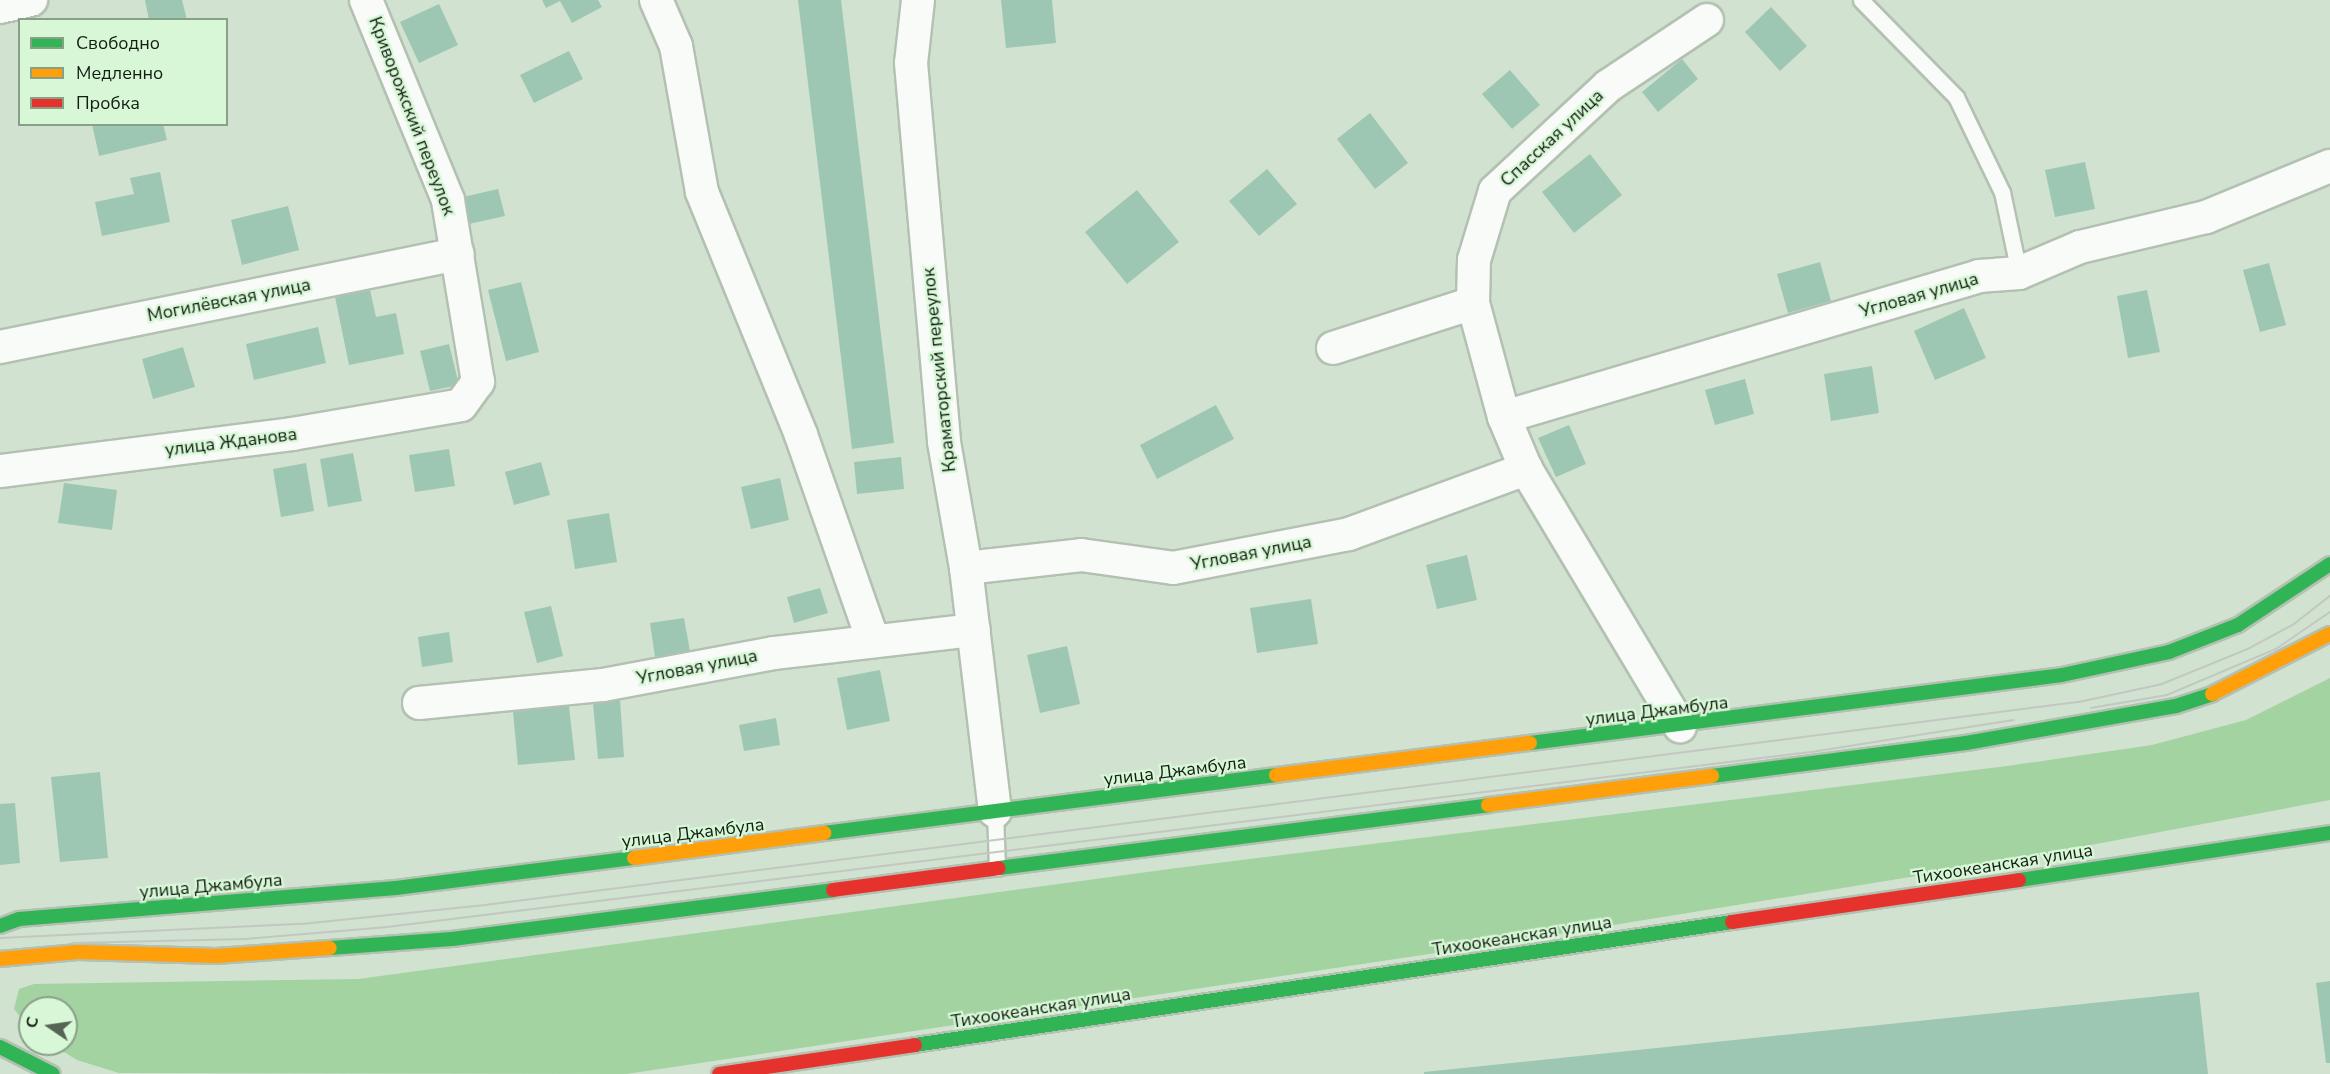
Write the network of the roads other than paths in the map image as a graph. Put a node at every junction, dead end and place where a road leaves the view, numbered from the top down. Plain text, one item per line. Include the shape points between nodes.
1 (32, 0) edge
2 (366, 0) edge
3 (656, 0) edge
4 (918, 0) edge
5 (1861, 0) edge
6 (0, 6) edge
7 (1707, 20) dead end
8 (2330, 166) edge
9 (458, 254) junction
10 (2019, 273) junction
11 (1473, 303) junction
12 (0, 346) edge
13 (1333, 348) dead end
14 (461, 405) joint
15 (1504, 417) junction
16 (1526, 469) junction
17 (0, 471) edge
18 (2330, 564) edge
19 (966, 568) junction
20 (974, 630) junction
21 (2330, 634) edge
22 (873, 641) junction
23 (419, 703) dead end
24 (1680, 726) junction
25 (995, 811) junction
26 (2330, 833) edge
27 (997, 868) junction
28 (0, 926) edge
29 (0, 959) edge
30 (0, 1047) edge
31 (53, 1074) edge
32 (719, 1074) edge

1 - 6 street
2 - 9 street, Криворожский переулок via 448,200
3 - 22 street via 676,46 702,192 801,435
4 - 19 street, Краматорский переулок via 911,63 944,442
5 - 10 lane via 1956,97 2002,192
7 - 11 street, Спасская улица via 1608,86 1495,191 1474,260
8 - 10 street, Угловая улица via 2206,217 2080,247
9 - 12 street, Могилёвская улица
9 - 14 street, Криворожский переулок via 478,382
10 - 15 street, Угловая улица via 1979,276
11 - 13 street
11 - 15 street, Спасская улица
14 - 17 street, улица Жданова via 292,434
15 - 16 street, Спасская улица
16 - 19 street, Угловая улица via 1349,534 1173,568 1081,555
16 - 24 street, Спасская улица
18 - 24 street, улица Джамбула via 2238,625 2169,652 2062,675
19 - 20 street, Краматорский переулок
20 - 22 street, Угловая улица
20 - 25 street, Краматорский переулок
21 - 27 street via 2230,688 2176,706 2078,727
22 - 23 street, Угловая улица via 774,653 603,685
24 - 25 street, улица Джамбула
25 - 27 lane
25 - 28 street, улица Джамбула via 396,888 19,919
26 - 32 street, Тихоокеанская улица
27 - 29 street via 318,951 216,956 78,952
30 - 31 street

